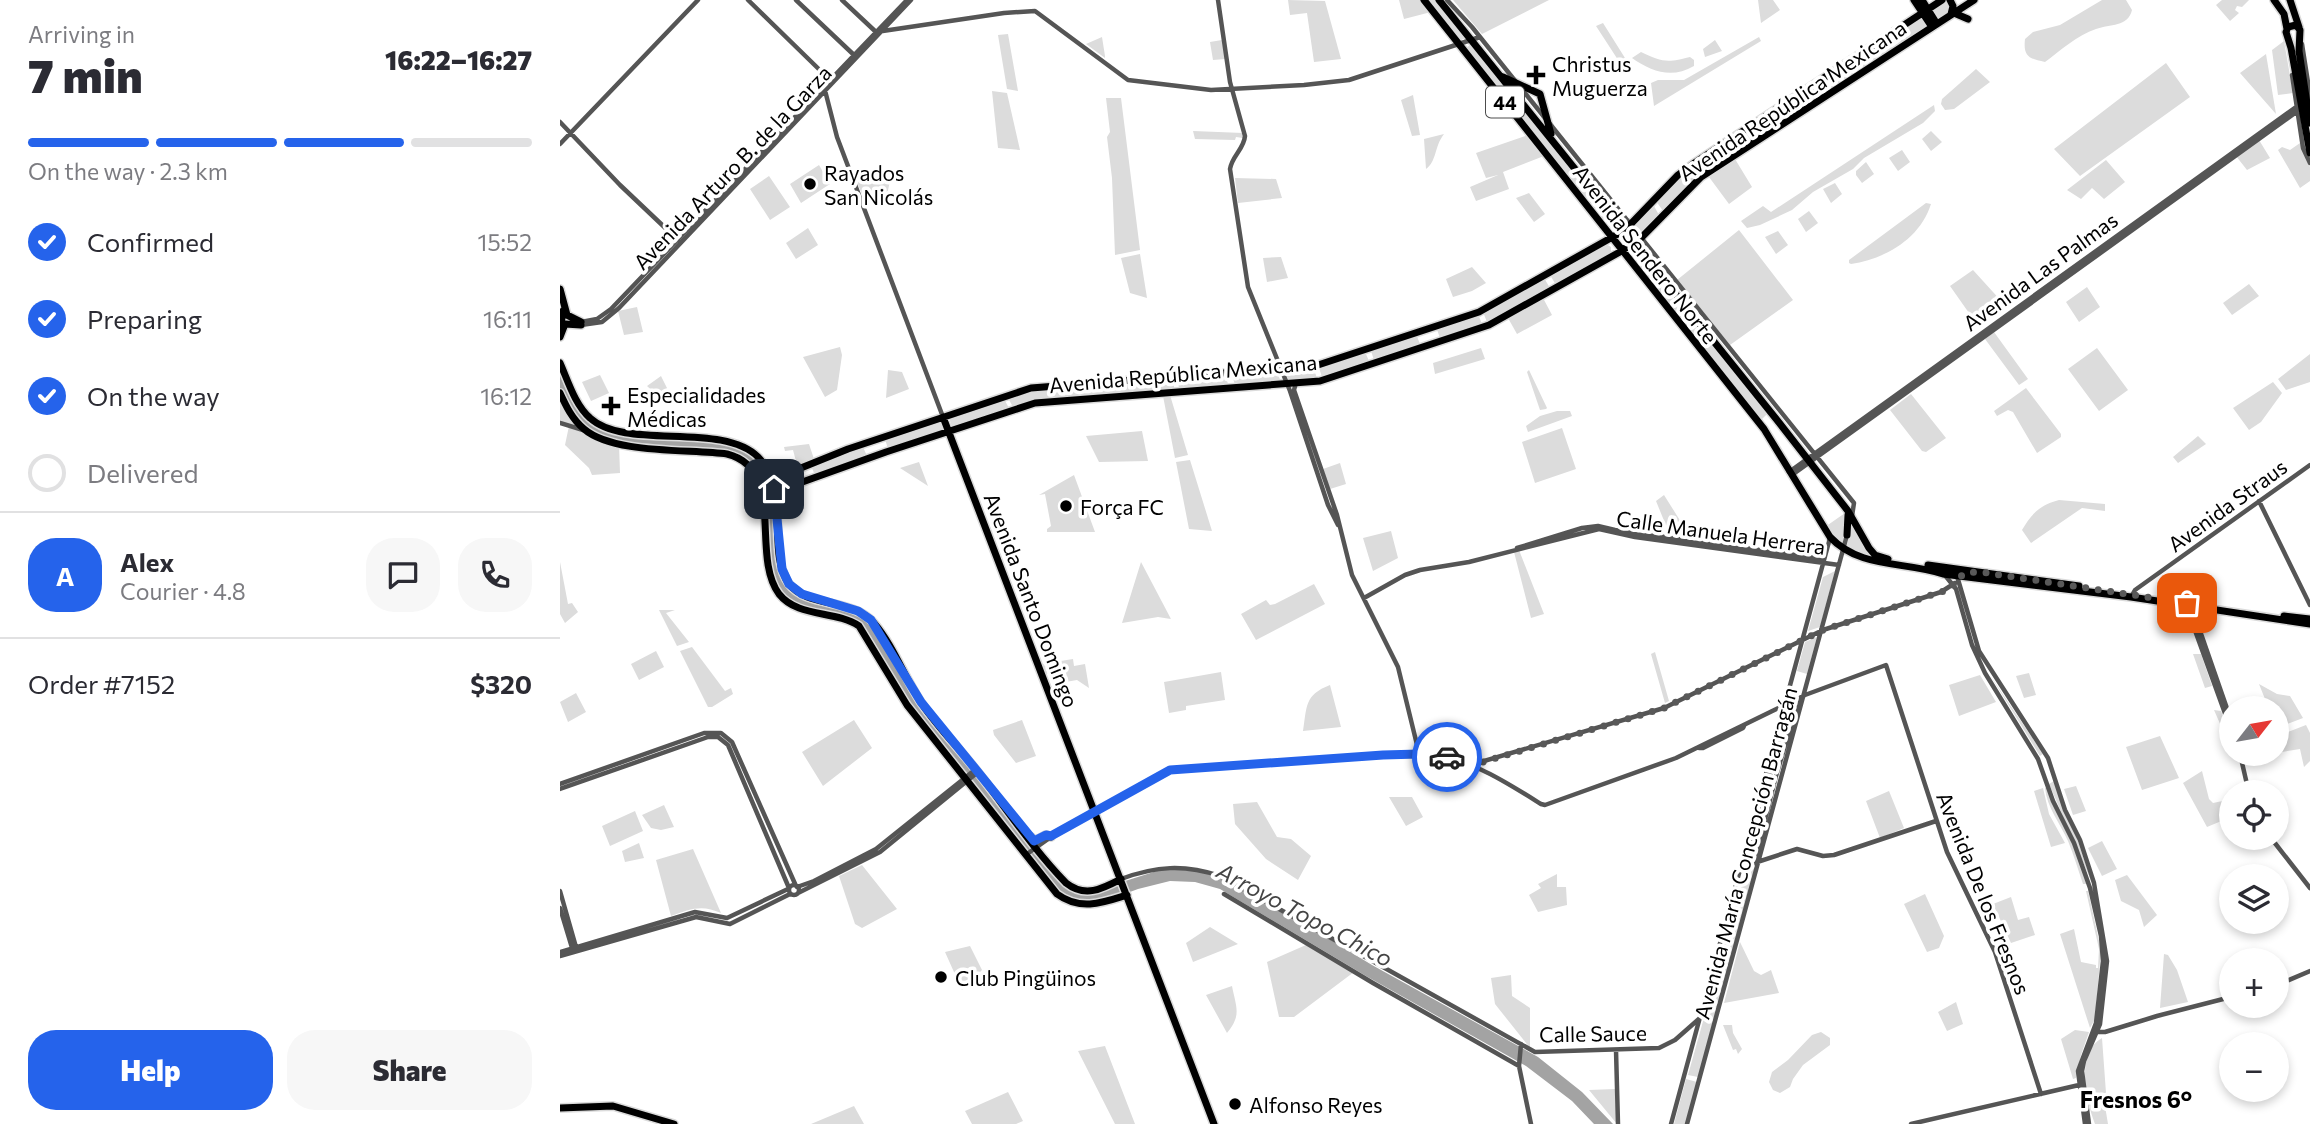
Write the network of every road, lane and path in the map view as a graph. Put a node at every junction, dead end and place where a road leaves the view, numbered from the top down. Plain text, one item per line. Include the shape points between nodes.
1 (698, 0) edge
2 (748, 0) edge
3 (796, 0) edge
4 (842, 0) edge
5 (909, 0) edge
6 (1218, 0) edge
7 (1424, 0) edge
8 (1914, 0) edge
9 (1922, 0) edge
10 (1942, 0) edge
11 (1950, 0) edge
12 (1971, 0) edge
13 (2274, 0) edge
14 (2290, 0) edge
15 (1442, 1) edge
16 (1925, 11) junction
17 (1457, 12) joint
18 (1952, 14) junction
19 (1968, 19) dead end
20 (1934, 25) junction
21 (2299, 31) junction
22 (879, 32) junction
23 (2288, 33) junction
24 (1480, 37) junction
25 (1470, 41) junction
26 (1459, 45) junction
27 (854, 55) junction
28 (820, 71) junction
29 (1502, 77) junction
30 (832, 82) junction
31 (1517, 83) junction
32 (825, 89) junction
33 (1231, 89) junction
34 (2304, 103) edge
35 (1547, 120) junction
36 (560, 122) edge
37 (2310, 122) edge
38 (2301, 130) junction
39 (571, 133) junction
40 (1553, 140) junction
41 (560, 144) edge
42 (2309, 149) edge
43 (2310, 163) edge
44 (1653, 201) junction
45 (1662, 216) junction
46 (1628, 228) junction
47 (1607, 240) junction
48 (1637, 240) junction
49 (679, 241) junction
50 (1622, 251) junction
51 (1612, 257) junction
52 (1630, 262) junction
53 (1669, 274) junction
54 (560, 291) edge
55 (1676, 293) junction
56 (561, 321) edge
57 (579, 323) junction
58 (560, 337) edge
59 (1712, 338) junction
60 (1694, 342) junction
61 (560, 363) edge
62 (1279, 369) junction
63 (1296, 383) junction
64 (1287, 384) junction
65 (1767, 395) joint
66 (560, 396) edge
67 (1774, 412) junction
68 (943, 417) junction
69 (560, 424) edge
70 (1762, 426) junction
71 (584, 430) junction
72 (949, 431) junction
73 (1812, 458) junction
74 (742, 460) junction
75 (2310, 465) edge
76 (786, 474) junction
77 (1791, 474) junction
78 (794, 485) junction
79 (767, 486) junction
80 (1838, 498) junction
81 (2259, 501) junction
82 (776, 506) junction
83 (1333, 510) junction
84 (1852, 514) junction
85 (765, 533) junction
86 (1847, 535) junction
87 (1830, 537) junction
88 (1843, 549) junction
89 (1824, 561) junction
90 (1889, 561) junction
91 (1839, 565) junction
92 (1949, 568) junction
93 (1981, 572) junction
94 (2020, 577) junction
95 (1958, 578) junction
96 (2004, 580) junction
97 (2132, 595) junction
98 (1364, 598) junction
99 (2189, 605) junction
100 (2310, 605) edge
101 (2310, 621) edge
102 (1823, 630) junction
103 (1802, 640) junction
104 (1984, 665) junction
105 (1994, 675) junction
106 (1987, 676) junction
107 (2217, 692) junction
108 (1805, 695) junction
109 (2222, 696) edge
110 (2219, 697) edge
111 (1799, 698) junction
112 (1787, 704) junction
113 (2219, 708) edge
114 (730, 743) junction
115 (1419, 754) junction
116 (1473, 765) junction
117 (976, 772) junction
118 (967, 779) junction
119 (560, 786) edge
120 (1095, 812) junction
121 (1013, 817) junction
122 (1936, 821) junction
123 (1050, 837) junction
124 (1032, 849) junction
125 (2280, 850) edge
126 (1756, 863) junction
127 (1744, 867) junction
128 (1122, 881) junction
129 (797, 886) junction
130 (2310, 888) edge
131 (560, 891) edge
132 (789, 891) junction
133 (798, 893) junction
134 (1224, 894) dead end
135 (1127, 896) junction
136 (560, 908) edge
137 (574, 950) junction
138 (560, 954) edge
139 (2310, 971) edge
140 (2289, 980) edge
141 (2219, 1001) edge
142 (1700, 1018) junction
143 (2094, 1032) junction
144 (1521, 1046) junction
145 (1616, 1051) junction
146 (1519, 1064) junction
147 (2081, 1085) junction
148 (2041, 1094) junction
149 (560, 1109) edge
150 (661, 1124) edge
151 (674, 1124) edge
152 (1213, 1124) edge
153 (1531, 1124) edge
154 (1618, 1124) edge
155 (1671, 1124) edge
156 (1687, 1124) edge
157 (1910, 1124) edge
158 (2087, 1124) edge

1 - 39 street
2 - 28 street
3 - 27 street
4 - 22 street
5 - 22 street, Avenida Arturo B. de la Garza
6 - 33 street
7 - 26 main road, Avenida Sendero Norte / 44
8 - 16 main road
9 - 16 main road
10 - 16 main road, Avenida República Mexicana
11 - 18 main road
12 - 18 main road, Avenida República Mexicana
13 - 23 main road via 2284,14
14 - 21 main road
15 - 17 main road
15 - 25 main road, 44
16 - 20 main road
16 - 44 main road, Avenida República Mexicana via 1693,164
17 - 24 street
18 - 19 main road
18 - 20 main road, Avenida República Mexicana
20 - 45 main road, Avenida República Mexicana via 1701,177
21 - 23 main road via 2293,38
21 - 23 main road via 2292,25
21 - 34 main road
22 - 27 street, Avenida Arturo B. de la Garza
22 - 30 street, Avenida Arturo B. de la Garza
22 - 33 street via 1035,11 1128,80 1197,90
23 - 34 main road
24 - 25 street
24 - 31 street
25 - 26 street
25 - 29 main road, 44
26 - 33 street via 1349,80
26 - 47 main road, Avenida Sendero Norte / 44
27 - 30 street, Avenida Arturo B. de la Garza
28 - 30 street
28 - 32 street, Avenida Santo Domingo
29 - 31 main road
29 - 40 main road, 44
30 - 32 street, Avenida Arturo B. de la Garza
31 - 35 main road via 1540,93
32 - 49 street, Avenida Arturo B. de la Garza
32 - 68 street, Avenida Santo Domingo via 855,187
33 - 62 street via 1245,136 1230,166 1242,258
34 - 37 main road
34 - 38 street
34 - 42 main road
34 - 73 street, Avenida Las Palmas
35 - 40 main road
35 - 46 street
36 - 39 street
38 - 42 main road
38 - 43 street
39 - 41 street
39 - 49 street
40 - 46 main road, 44
44 - 45 main road
44 - 46 main road, Avenida República Mexicana
45 - 48 main road, Avenida República Mexicana
46 - 47 main road, Avenida República Mexicana
46 - 48 main road, 44
47 - 50 main road, Avenida Sendero Norte / 44
47 - 51 main road
47 - 62 main road, Avenida República Mexicana via 1479,312 1319,365
48 - 50 main road, Avenida República Mexicana
48 - 53 street
48 - 55 main road, Avenida Sendero Norte / 44
49 - 57 street, Avenida Arturo B. de la Garza via 617,306 600,318
50 - 51 main road, Avenida República Mexicana
50 - 52 main road, Avenida Sendero Norte / 44
51 - 52 main road
51 - 63 main road, Avenida República Mexicana via 1489,325 1320,381
52 - 60 main road, Avenida Sendero Norte / 44
53 - 55 main road
53 - 65 street
54 - 56 main road
54 - 57 main road via 567,315
55 - 59 main road, Avenida Sendero Norte / 44
56 - 57 street
57 - 58 main road via 566,324
59 - 60 main road via 1700,335
59 - 67 main road, Avenida Sendero Norte / 44
60 - 70 main road, Avenida Sendero Norte / 44
61 - 79 main road via 578,403 601,425 626,432 733,443 756,455
62 - 64 street
62 - 68 main road, Avenida República Mexicana via 1034,388
63 - 64 main road, Avenida República Mexicana
63 - 83 street via 1294,390
64 - 72 main road, Avenida República Mexicana via 1035,403
64 - 83 street
65 - 67 main road
66 - 71 main road
67 - 70 main road
67 - 73 main road, Avenida Sendero Norte / 44
68 - 72 main road, Avenida Santo Domingo
68 - 76 main road, Avenida República Mexicana
69 - 71 street
70 - 77 main road, Avenida Sendero Norte / 44
71 - 74 main road via 614,444 718,453
72 - 78 main road, Avenida República Mexicana
72 - 120 main road, Avenida Santo Domingo
73 - 77 street, Avenida Las Palmas
73 - 80 main road, Avenida Sendero Norte / 44
73 - 84 street via 1854,503
74 - 79 main road
74 - 85 main road via 758,485
75 - 81 street, Avenida Straus
76 - 79 main road, Avenida República Mexicana
76 - 79 main road via 774,476
77 - 87 main road, Avenida Sendero Norte / 44
78 - 79 main road, Avenida República Mexicana
78 - 82 main road via 779,494
79 - 82 main road
79 - 85 main road
80 - 84 main road, Avenida Sendero Norte / 44
80 - 86 main road via 1849,516
81 - 97 street, Avenida Straus
81 - 100 street
82 - 117 main road via 782,569 789,584 802,594 858,611 871,620 921,702
83 - 98 street via 1352,575
84 - 86 street, Avenida María Concepción Barragán
84 - 90 main road, 44 via 1875,555
85 - 118 main road via 770,577 782,597 803,609 859,626 907,705
86 - 88 street, Avenida María Concepción Barragán
87 - 88 main road, 44
87 - 89 street, Avenida María Concepción Barragán
88 - 90 main road, 44 via 1864,559
88 - 91 street, Avenida María Concepción Barragán
89 - 91 street, Calle Manuela Herrera
89 - 98 street, Calle Manuela Herrera via 1598,527 1469,562 1420,570
89 - 103 street, Avenida María Concepción Barragán
90 - 92 main road, 44
90 - 95 main road, 44
91 - 102 street, Avenida María Concepción Barragán
92 - 93 main road, 44
92 - 95 main road
93 - 94 main road, 44
93 - 95 main road via 1966,572
94 - 96 main road
94 - 97 main road, 44
95 - 96 main road, 44
95 - 102 street via 1941,592
95 - 104 street
96 - 97 main road, 44
97 - 99 main road, 44
98 - 115 street via 1398,667
99 - 101 main road, 44
99 - 107 street
99 - 109 street
102 - 103 street
102 - 108 street, Avenida María Concepción Barragán
103 - 112 street, Avenida María Concepción Barragán
103 - 116 street via 1664,708
104 - 105 street
104 - 106 street
105 - 106 street
105 - 143 street via 2048,758 2094,883 2107,961 2102,1010
106 - 143 street via 2038,759 2089,885 2103,953
107 - 110 street
107 - 113 street via 2215,705
108 - 111 street
108 - 122 street, Avenida De los Fresnos via 1886,665
108 - 126 street, Avenida María Concepción Barragán
111 - 112 street
111 - 126 street, Avenida María Concepción Barragán
112 - 116 street via 1703,748 1549,804 1541,804
112 - 127 street, Avenida María Concepción Barragán
114 - 119 street via 723,736 710,736
114 - 129 street
114 - 132 street
115 - 116 street
115 - 120 street via 1289,758 1170,770
117 - 118 main road via 967,771
117 - 118 main road via 975,781
117 - 121 main road
118 - 124 main road
118 - 129 street via 876,849
118 - 133 street via 877,853
120 - 123 street
120 - 128 main road, Avenida Santo Domingo
121 - 123 main road via 1033,840
121 - 124 main road
122 - 126 street via 1833,855 1801,849
122 - 148 street, Avenida De los Fresnos via 1995,952
123 - 124 street
124 - 128 main road via 1078,890 1093,891
124 - 135 main road via 1054,891 1067,901 1085,905
125 - 130 street
126 - 127 street
126 - 156 street, Avenida María Concepción Barragán
127 - 142 street, Avenida María Concepción Barragán
128 - 135 main road, Avenida Santo Domingo
128 - 144 street, Calle Sauce via 1151,869 1175,866 1220,876
129 - 132 street
129 - 133 street
131 - 137 street
132 - 133 street
132 - 137 street via 727,918 695,912
134 - 146 street
135 - 152 main road, Avenida Santo Domingo
136 - 137 street
137 - 138 street
139 - 140 street
141 - 143 street
142 - 145 street, Calle Sauce via 1662,1047
142 - 155 street, Avenida María Concepción Barragán
143 - 147 street
144 - 145 street, Calle Sauce via 1537,1052
144 - 146 street
145 - 154 street
146 - 153 street
147 - 148 street
147 - 158 street
148 - 157 street
149 - 150 main road via 610,1110
149 - 151 main road via 613,1106

